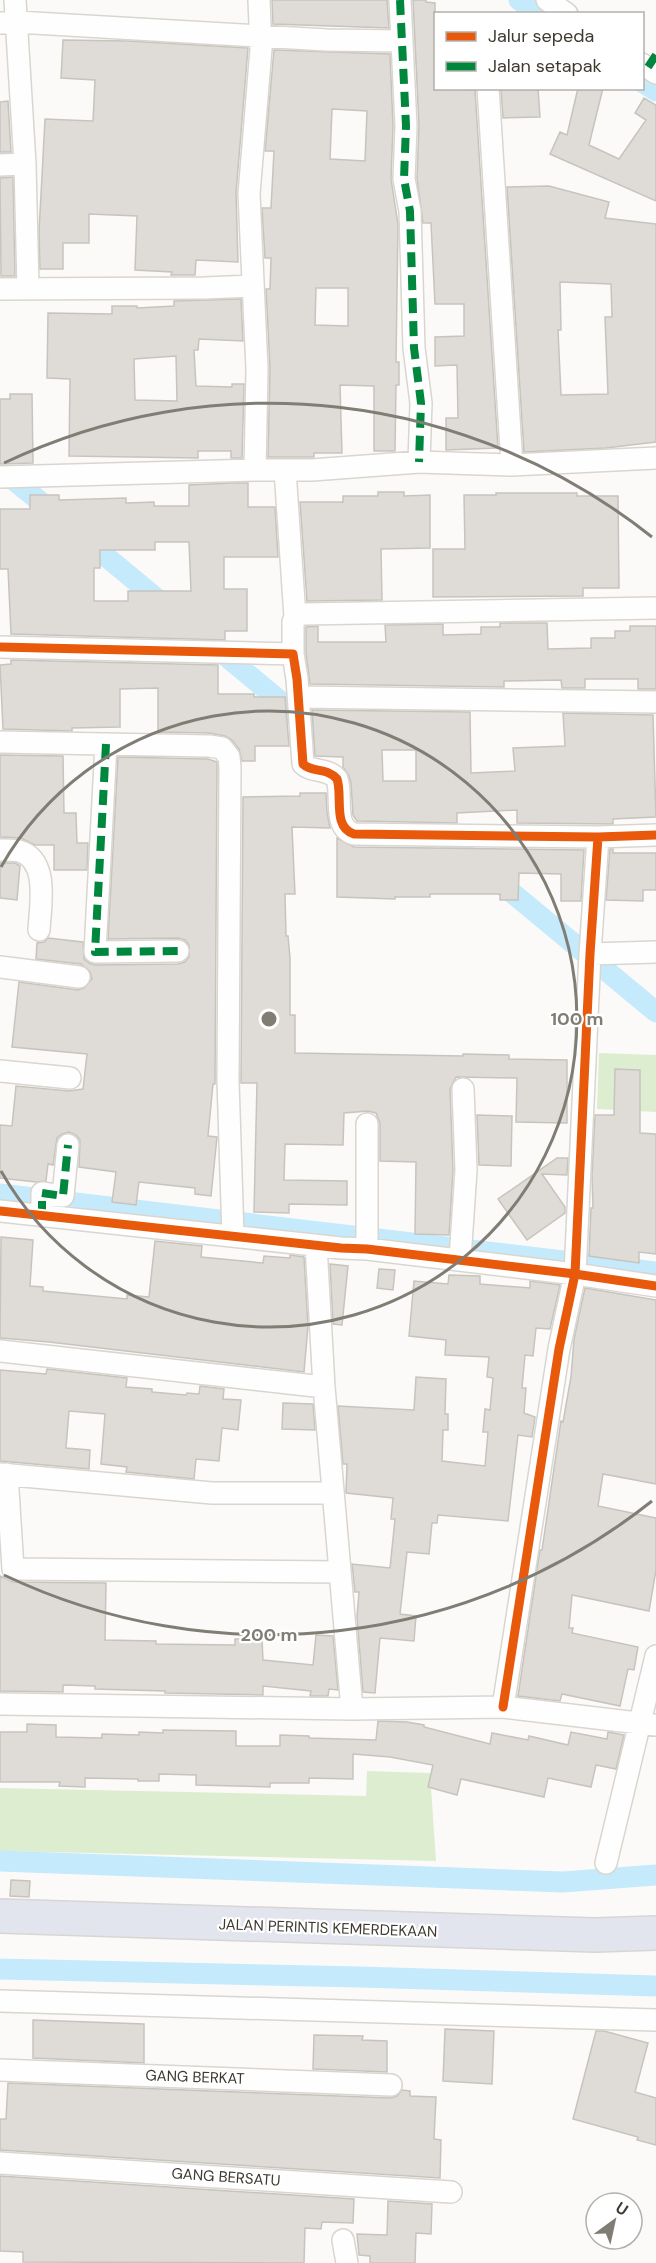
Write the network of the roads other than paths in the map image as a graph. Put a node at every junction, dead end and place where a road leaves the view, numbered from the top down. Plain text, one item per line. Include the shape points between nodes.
1 (15, 0) edge
2 (259, 0) edge
3 (400, 0) edge
4 (547, 0) edge
5 (564, 12) edge
6 (9, 22) edge
7 (261, 37) junction
8 (402, 40) junction
9 (488, 90) edge
10 (25, 164) junction
11 (0, 165) edge
12 (252, 286) junction
13 (28, 288) junction
14 (0, 289) edge
15 (656, 458) edge
16 (419, 462) junction
17 (512, 465) junction
18 (255, 470) junction
19 (285, 470) junction
20 (0, 477) edge
21 (656, 608) edge
22 (295, 617) junction
23 (0, 647) edge
24 (293, 654) junction
25 (299, 697) junction
26 (656, 702) edge
27 (0, 742) edge
28 (106, 744) junction
29 (656, 835) edge
30 (598, 837) junction
31 (0, 850) edge
32 (39, 930) dead end
33 (178, 951) dead end
34 (656, 952) edge
35 (590, 954) junction
36 (0, 967) edge
37 (79, 977) dead end
38 (0, 1071) edge
39 (70, 1078) dead end
40 (463, 1089) dead end
41 (367, 1124) dead end
42 (68, 1145) dead end
43 (0, 1211) edge
44 (42, 1216) junction
45 (232, 1224) junction
46 (367, 1238) junction
47 (316, 1245) junction
48 (460, 1257) junction
49 (575, 1274) junction
50 (656, 1286) edge
51 (0, 1351) edge
52 (324, 1387) junction
53 (3, 1474) edge
54 (333, 1493) junction
55 (7, 1569) edge
56 (340, 1572) junction
57 (656, 1656) edge
58 (0, 1704) edge
59 (502, 1707) junction
60 (352, 1709) junction
61 (648, 1723) edge
62 (606, 1863) dead end
63 (0, 1916) edge
64 (0, 1933) edge
65 (656, 1933) edge
66 (656, 1948) edge
67 (0, 2001) edge
68 (656, 2020) edge
69 (0, 2070) edge
70 (391, 2085) dead end
71 (0, 2163) edge
72 (451, 2192) dead end
73 (343, 2240) dead end
74 (346, 2263) edge

1 - 6 street
2 - 7 street
3 - 8 street
4 - 5 street
6 - 7 street
6 - 10 street
7 - 8 street
7 - 12 street via 249,194
8 - 16 street via 404,179 410,211 414,348 421,403
9 - 17 street
10 - 11 street
10 - 13 street
12 - 13 street
12 - 18 street via 257,369
13 - 14 street
15 - 17 street
16 - 17 street
16 - 19 street
18 - 19 street
18 - 20 street
19 - 22 street
21 - 22 street via 311,613
22 - 24 street
23 - 24 street
24 - 25 street
25 - 26 street
25 - 30 street via 303,764 326,770 337,778 342,826 348,832
27 - 28 street
28 - 33 street via 95,952
28 - 45 street via 216,746 228,757
29 - 30 street
30 - 35 street
31 - 32 street via 18,851 35,864 41,887
34 - 35 street
35 - 49 street
36 - 37 street
38 - 39 street
40 - 48 street via 466,1170
41 - 46 street
42 - 44 street via 63,1196 42,1193
43 - 44 street
44 - 45 street
45 - 47 street
46 - 47 street
46 - 48 street
47 - 52 street
48 - 49 street
49 - 50 street
49 - 59 street via 559,1349
51 - 52 street
52 - 54 street
53 - 54 street via 212,1493
53 - 55 street
54 - 56 street
55 - 56 street
56 - 60 street
57 - 61 street
58 - 60 street
59 - 60 street
59 - 61 street
61 - 62 street
63 - 65 highway, JALAN PERINTIS KEMERDEKAAN via 595,1935
64 - 66 highway, JALAN PERINTIS KEMERDEKAAN
67 - 68 street
69 - 70 street, GANG BERKAT
71 - 72 street, GANG BERSATU
73 - 74 street

